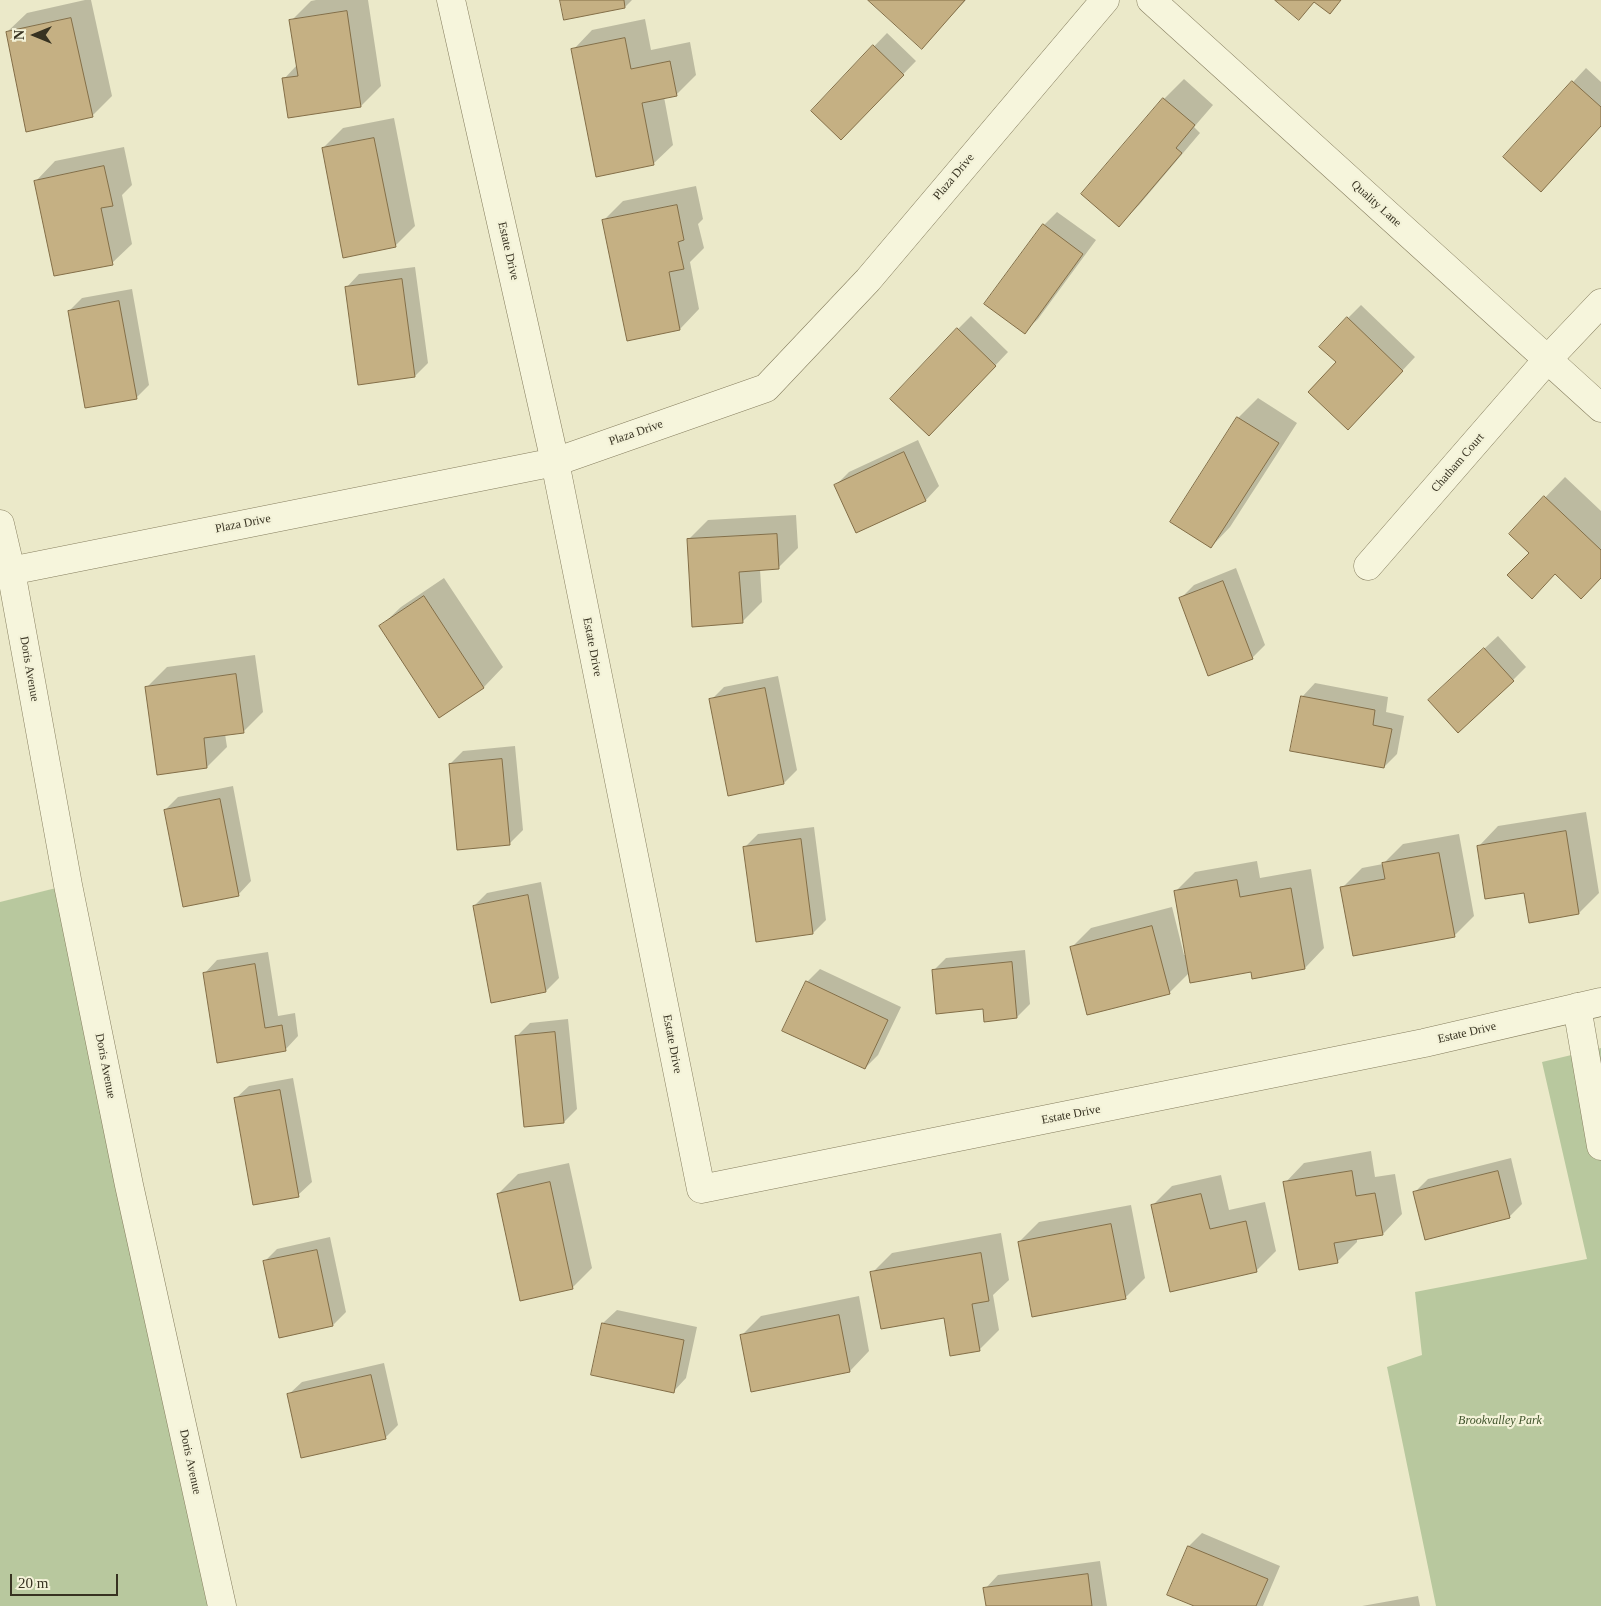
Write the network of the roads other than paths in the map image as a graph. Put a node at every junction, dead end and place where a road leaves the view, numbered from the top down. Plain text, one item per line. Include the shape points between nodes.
1 (451, 0) edge
2 (1105, 0) edge
3 (1151, 0) edge
4 (1601, 303) edge
5 (1547, 360) junction
6 (1601, 408) edge
7 (555, 462) junction
8 (0, 524) edge
9 (1368, 566) dead end
10 (6, 572) edge
11 (1589, 1004) edge
12 (1601, 1146) edge
13 (222, 1606) edge

1 - 7 street, Estate Drive
2 - 7 street, Plaza Drive via 868,280 766,388
3 - 5 street, Quality Lane
4 - 5 street, Chatham Court
5 - 6 street, Quality Lane
5 - 9 street, Chatham Court
7 - 10 street, Plaza Drive
7 - 11 street, Estate Drive via 701,1189 1424,1044
8 - 10 street, Doris Avenue
10 - 13 street, Doris Avenue via 129,1185
11 - 12 street

